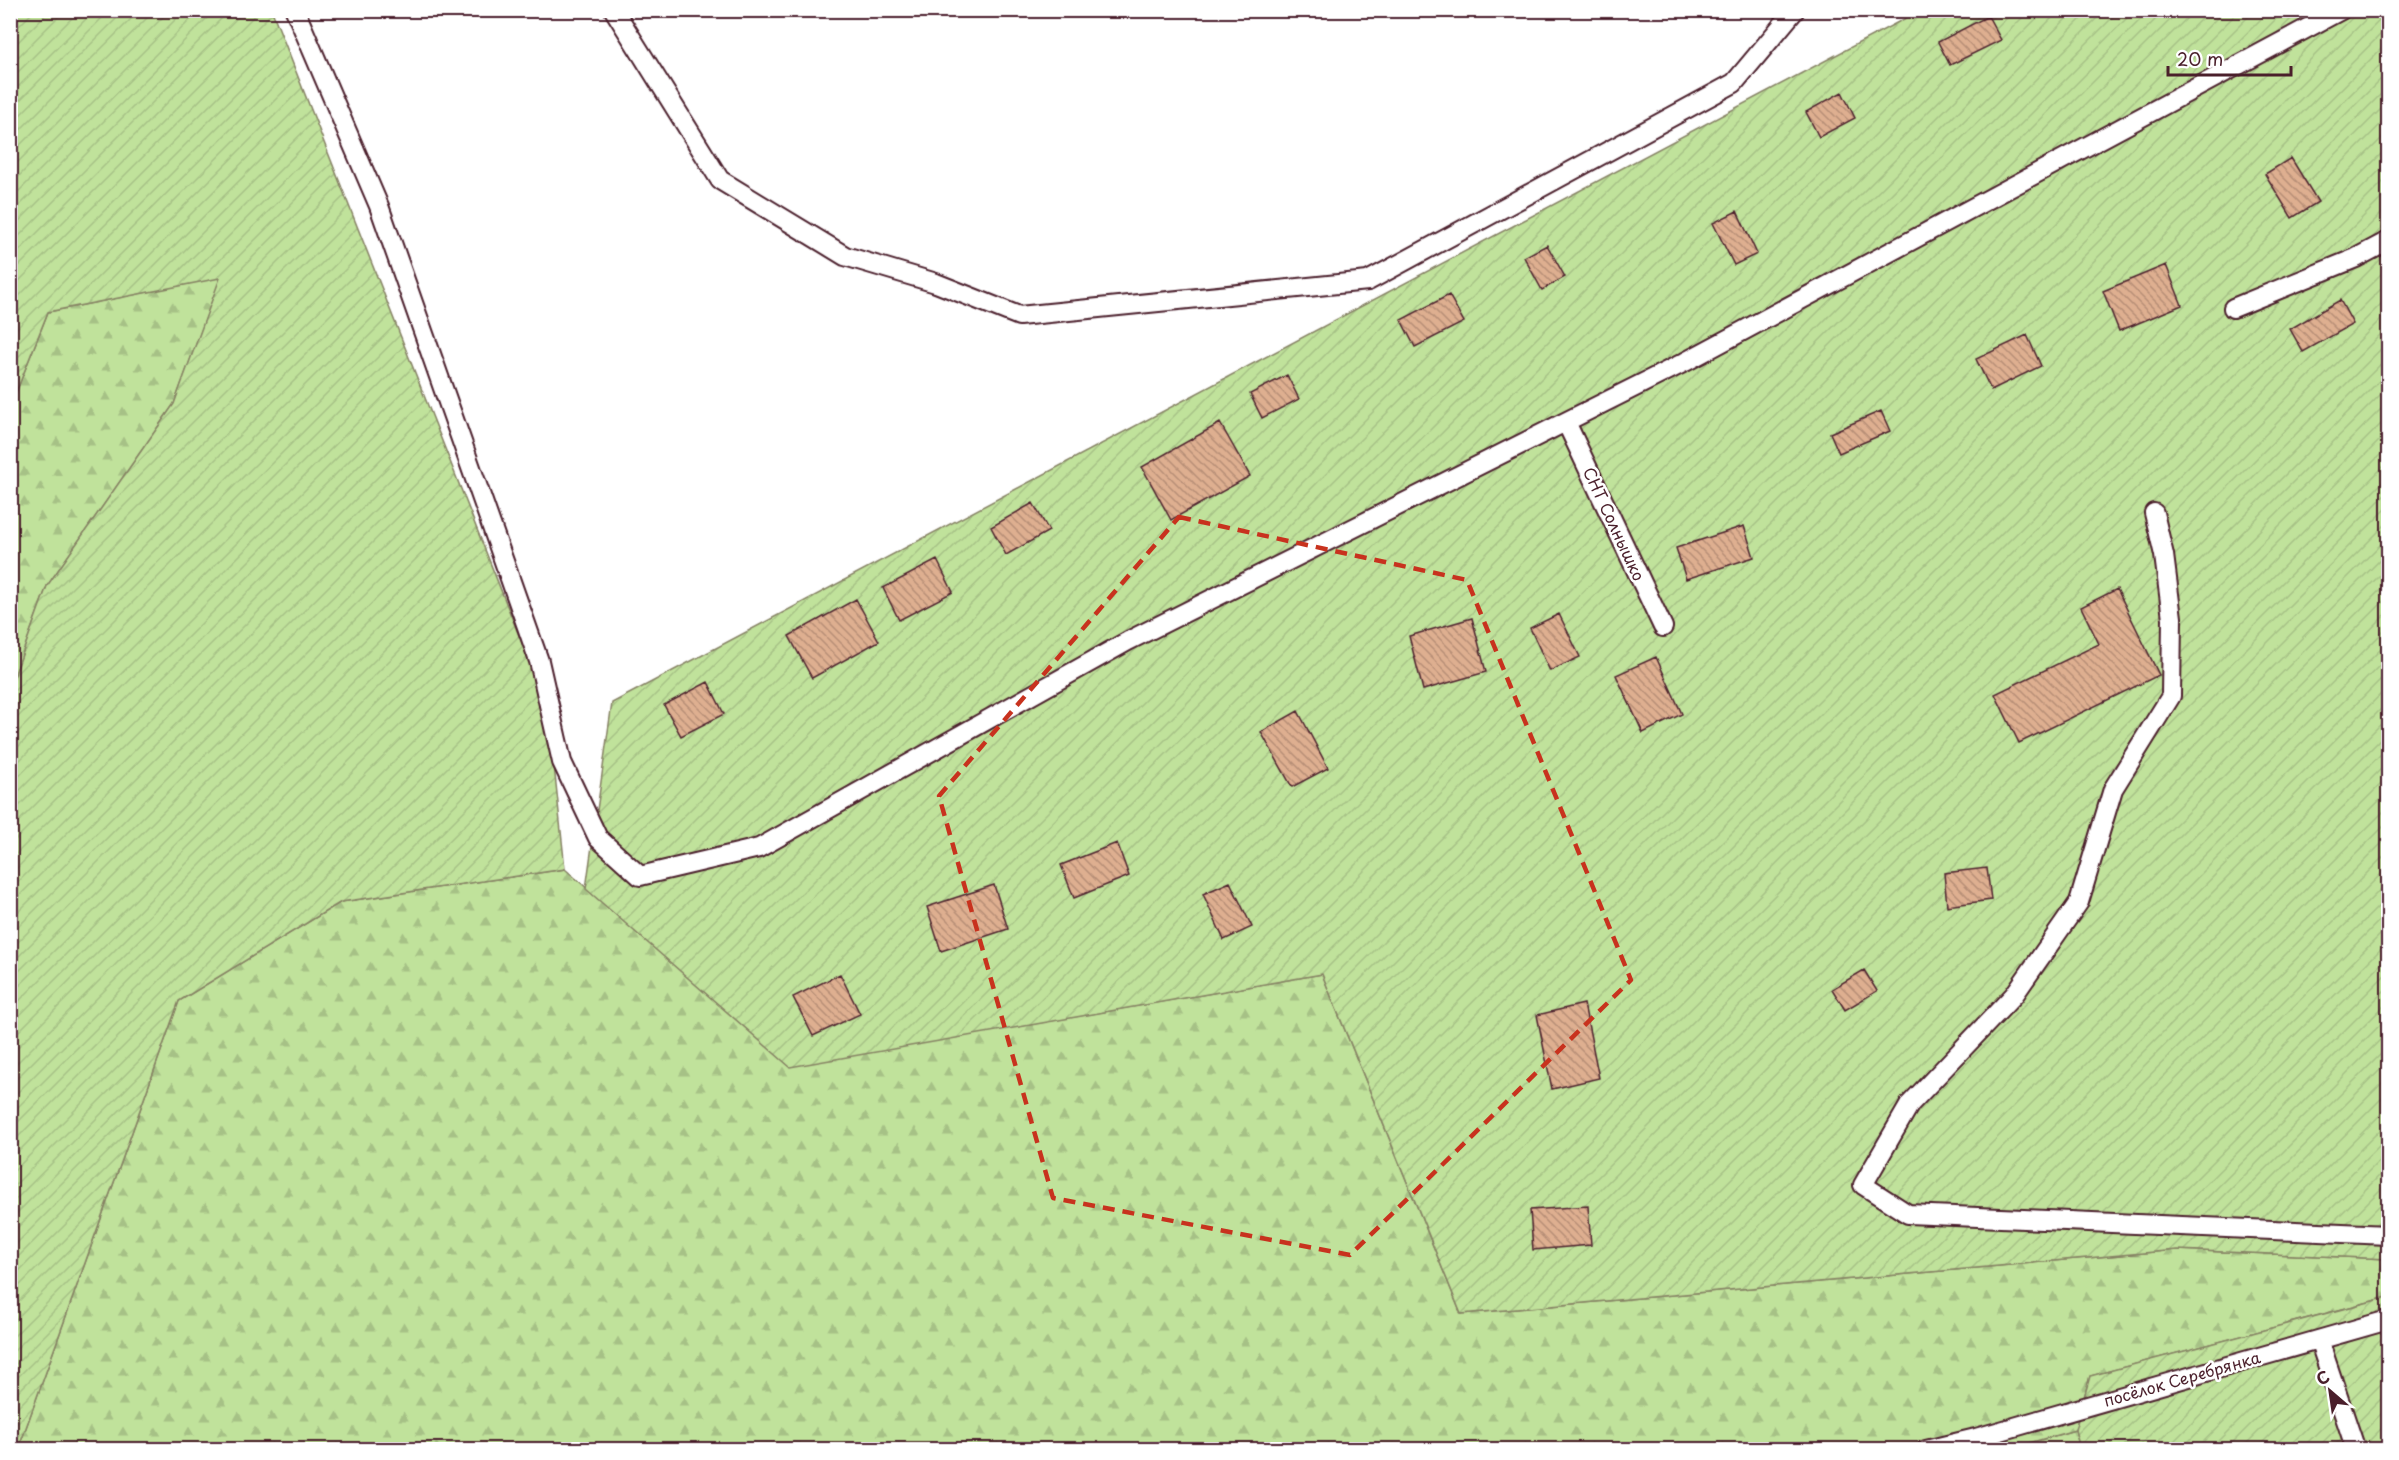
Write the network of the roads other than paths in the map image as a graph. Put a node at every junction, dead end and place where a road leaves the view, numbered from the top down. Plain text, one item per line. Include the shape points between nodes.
1 (295, 10) edge
2 (614, 10) edge
3 (1796, 10) edge
4 (2341, 10) edge
5 (2388, 241) edge
6 (2233, 308) dead end
7 (1566, 422) junction
8 (2154, 513) dead end
9 (1663, 627) dead end
10 (2388, 1235) edge
11 (2388, 1320) edge
12 (2319, 1341) junction
13 (1926, 1449) edge
14 (2356, 1449) edge

1 - 7 lane via 379,206 539,661 562,762 598,838 640,876 759,848 1128,642
2 - 3 lane via 720,180 845,256 936,283 1019,316 1368,281 1734,83
4 - 7 lane
5 - 6 lane
7 - 9 lane, СНТ Солнышко
8 - 10 lane via 2172,618 2171,696 2113,789 2079,902 2014,995 1910,1104 1863,1185 1908,1214
11 - 12 lane, посёлок Серебрянка
12 - 13 lane, посёлок Серебрянка
12 - 14 lane

